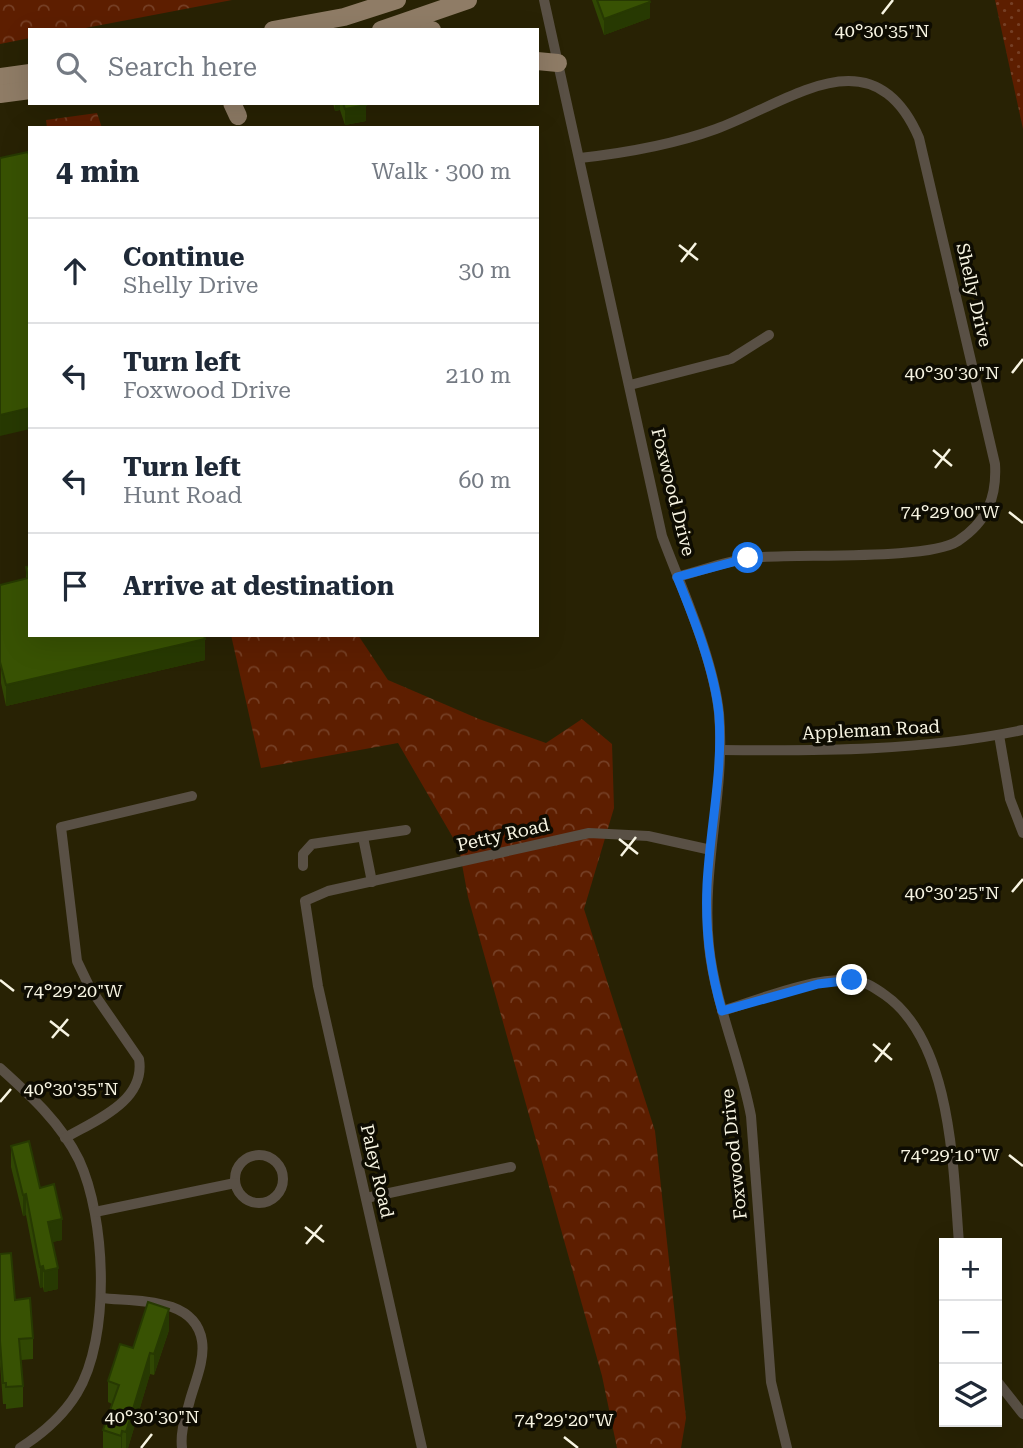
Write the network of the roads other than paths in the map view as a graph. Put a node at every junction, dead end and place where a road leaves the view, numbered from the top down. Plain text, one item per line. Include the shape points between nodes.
1 (397, 0) edge
2 (468, 0) edge
3 (544, 0) edge
4 (284, 28) edge
5 (387, 28) edge
6 (539, 61) edge
7 (558, 63) junction
8 (28, 72) edge
9 (0, 77) edge
10 (28, 90) edge
11 (0, 94) edge
12 (233, 105) edge
13 (242, 105) edge
14 (580, 158) junction
15 (769, 335) dead end
16 (630, 385) junction
17 (677, 577) junction
18 (1023, 730) edge
19 (999, 735) junction
20 (720, 750) junction
21 (192, 796) dead end
22 (406, 830) dead end
23 (1023, 833) edge
24 (363, 836) junction
25 (711, 849) junction
26 (303, 866) dead end
27 (372, 882) junction
28 (304, 901) joint
29 (722, 1011) junction
30 (0, 1068) edge
31 (65, 1138) junction
32 (512, 1167) dead end
33 (235, 1183) junction
34 (366, 1198) junction
35 (95, 1212) junction
36 (958, 1238) edge
37 (101, 1298) junction
38 (1002, 1387) edge
39 (1023, 1414) edge
40 (20, 1448) edge
41 (182, 1448) edge
42 (422, 1448) edge
43 (787, 1448) edge

1 - 4 main road via 344,17
2 - 5 main road
3 - 7 street, Foxwood Drive
6 - 7 main road
7 - 14 street, Foxwood Drive
8 - 9 main road
10 - 11 main road
12 - 13 main road via 238,116
14 - 16 street, Foxwood Drive
14 - 17 street, Shelly Drive via 624,153 715,130 834,81 873,84 893,98 911,119 919,138 995,464 994,499 982,519 957,542 904,552 748,558
15 - 16 street via 731,359
16 - 17 street, Foxwood Drive via 662,536
17 - 20 street, Foxwood Drive via 715,690
18 - 19 street, Appleman Road
19 - 20 street, Appleman Road via 835,752
19 - 23 street via 1010,799
20 - 25 street, Foxwood Drive
21 - 31 street via 61,827 77,961 139,1059 141,1073 137,1085 114,1110
22 - 24 street
24 - 26 street via 305,848
24 - 27 street
25 - 27 street, Petty Road via 648,836 589,834
25 - 29 street, Foxwood Drive via 709,944
27 - 28 street, Petty Road
28 - 34 street, Paley Road via 318,986
29 - 36 street via 818,984 852,980 869,984 893,1001 916,1026 936,1067
29 - 43 street, Foxwood Drive via 751,1116 771,1382
30 - 31 street via 33,1098
31 - 35 street via 79,1161
32 - 34 street
33 - 33 street via 245,1199 263,1203 279,1193 283,1175 272,1159 254,1155 239,1165
33 - 35 street
34 - 42 street, Paley Road
35 - 37 street
37 - 40 street via 92,1356 78,1393 45,1431
37 - 41 street via 168,1305 195,1322 202,1341 201,1359
38 - 39 street

